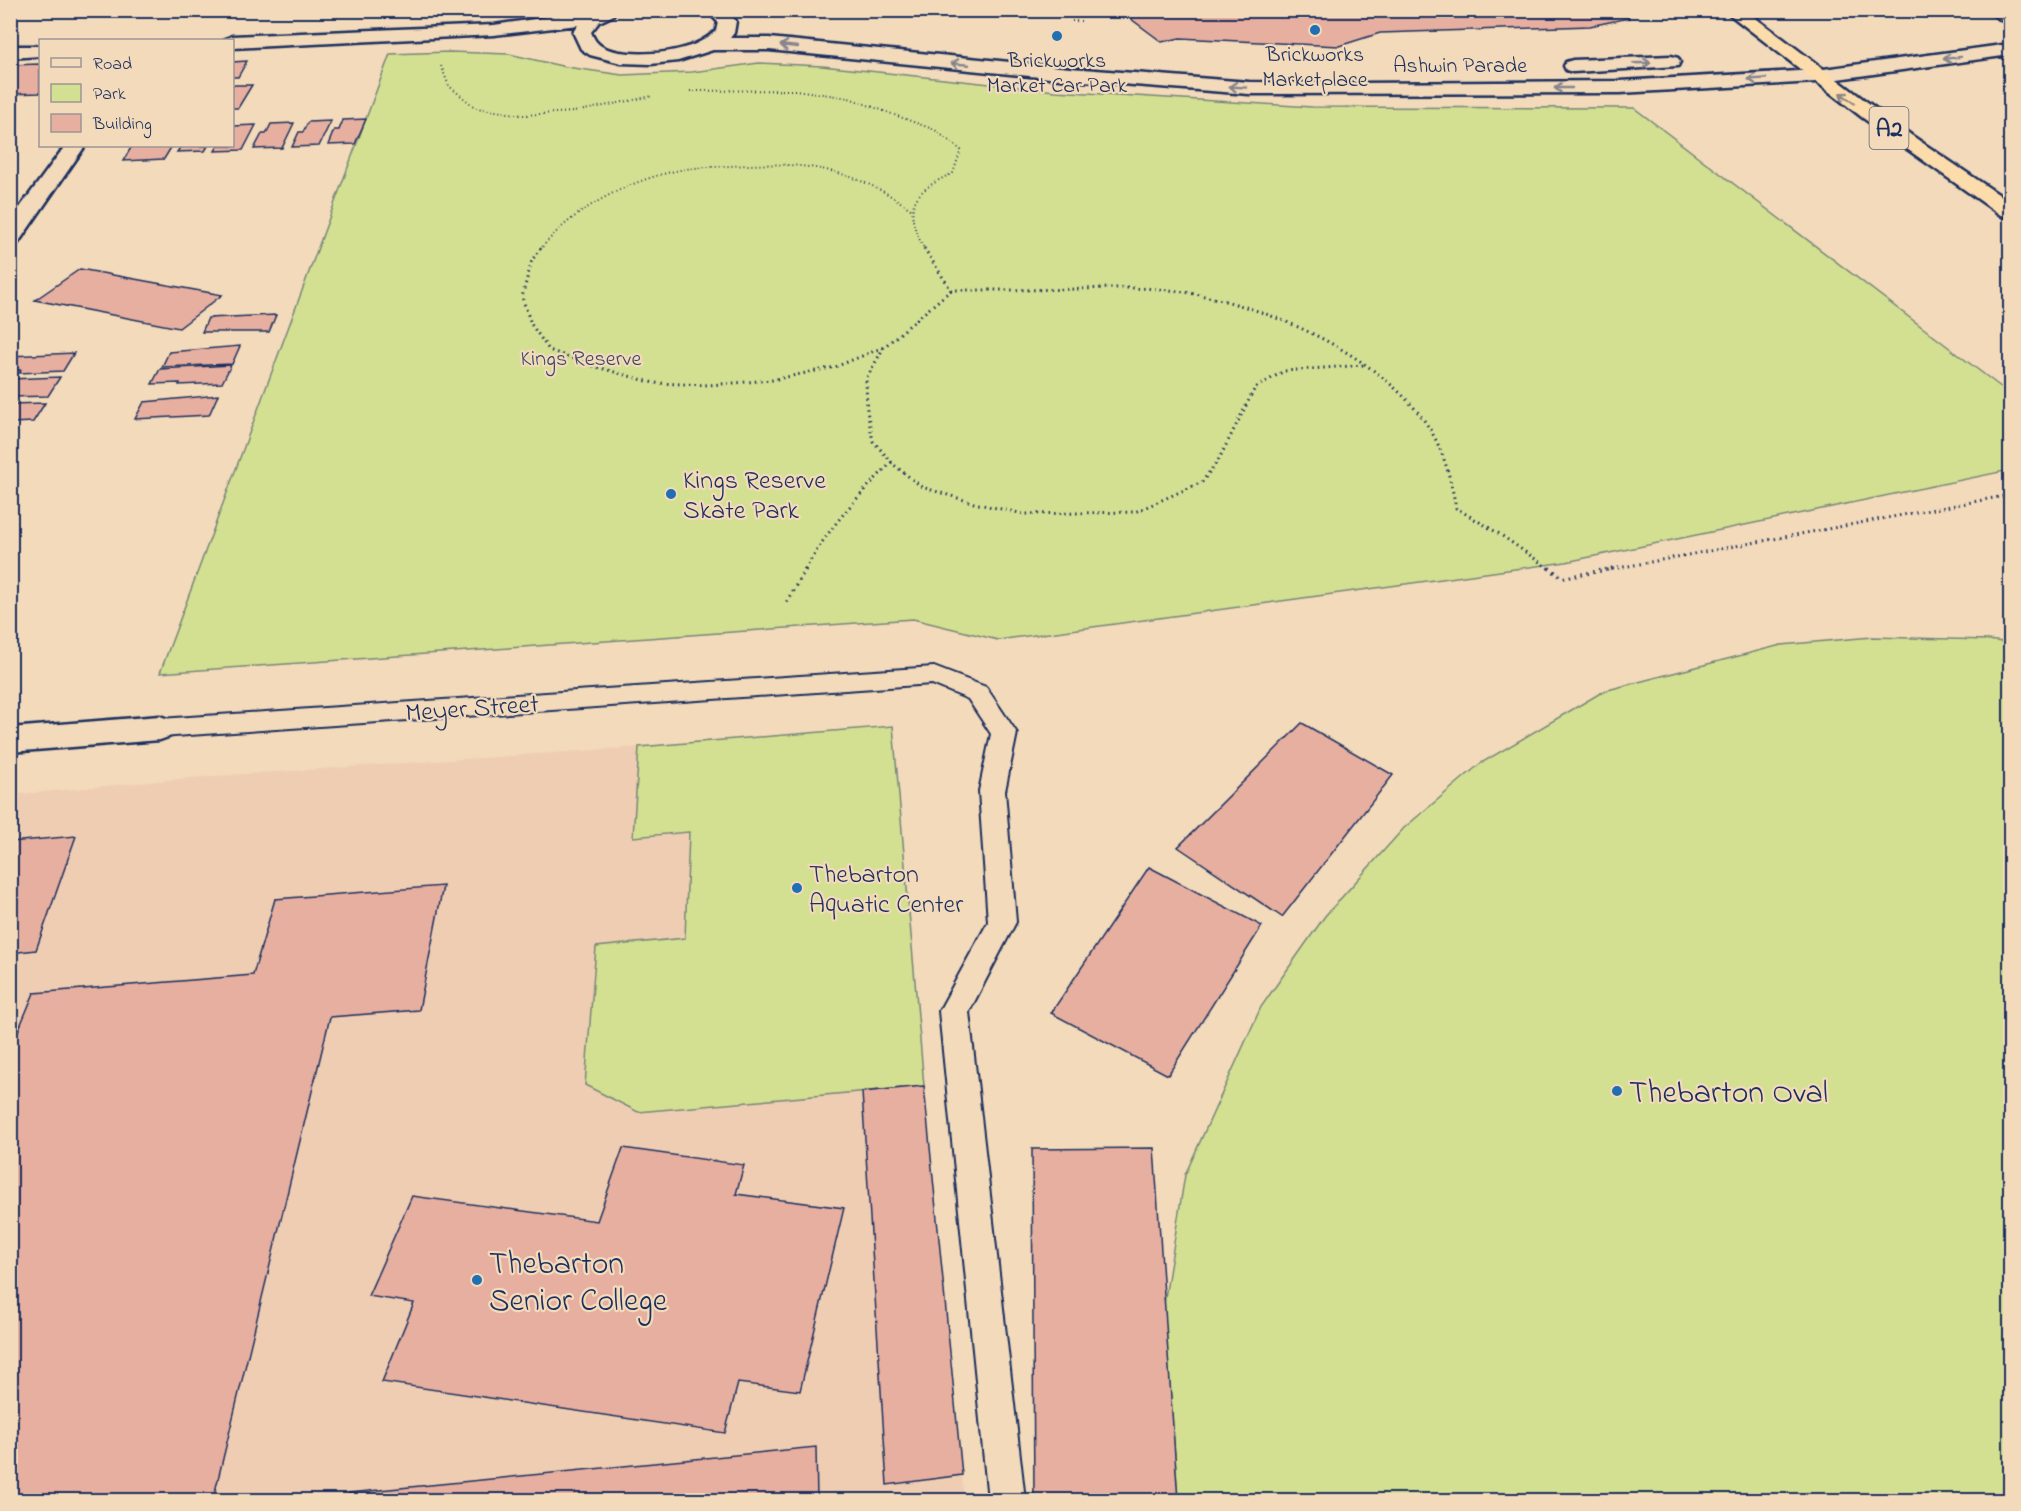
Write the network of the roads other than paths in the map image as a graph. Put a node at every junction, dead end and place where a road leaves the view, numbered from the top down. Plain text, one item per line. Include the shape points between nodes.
1 (1733, 10) edge
2 (1995, 10) edge
3 (601, 14) edge
4 (721, 16) edge
5 (2010, 18) edge
6 (494, 30) junction
7 (2010, 33) edge
8 (1953, 39) dead end
9 (234, 42) edge
10 (711, 44) junction
11 (589, 45) junction
12 (39, 51) edge
13 (1021, 51) dead end
14 (2010, 51) edge
15 (10, 52) edge
16 (1814, 53) dead end
17 (1791, 55) junction
18 (1758, 57) dead end
19 (1687, 61) dead end
20 (1558, 67) dead end
21 (1816, 76) junction
22 (74, 147) edge
23 (2010, 211) edge
24 (10, 238) edge
25 (160, 728) joint
26 (10, 740) edge
27 (1007, 1500) edge

1 - 17 highway, A2
2 - 5 highway
3 - 6 street
3 - 11 street via 582,32
4 - 10 street via 725,33
4 - 13 street via 785,31
6 - 9 street
6 - 11 street
7 - 8 street
10 - 11 street, Ashwin Parade via 660,58 606,54
21 -> 10 street, Ashwin Parade via 1620,87 1249,88 769,44
12 - 15 street
14 -> 21 street, Ashwin Parade
16 - 17 street
17 - 18 street
17 - 21 highway, A2
20 -> 19 street, Ashwin Parade
23 -> 21 highway, A2
22 - 24 street
25 - 26 street, Meyer Street
25 - 27 lane, Meyer Street via 934,675 977,693 1004,733 992,791 1002,922 954,1011

